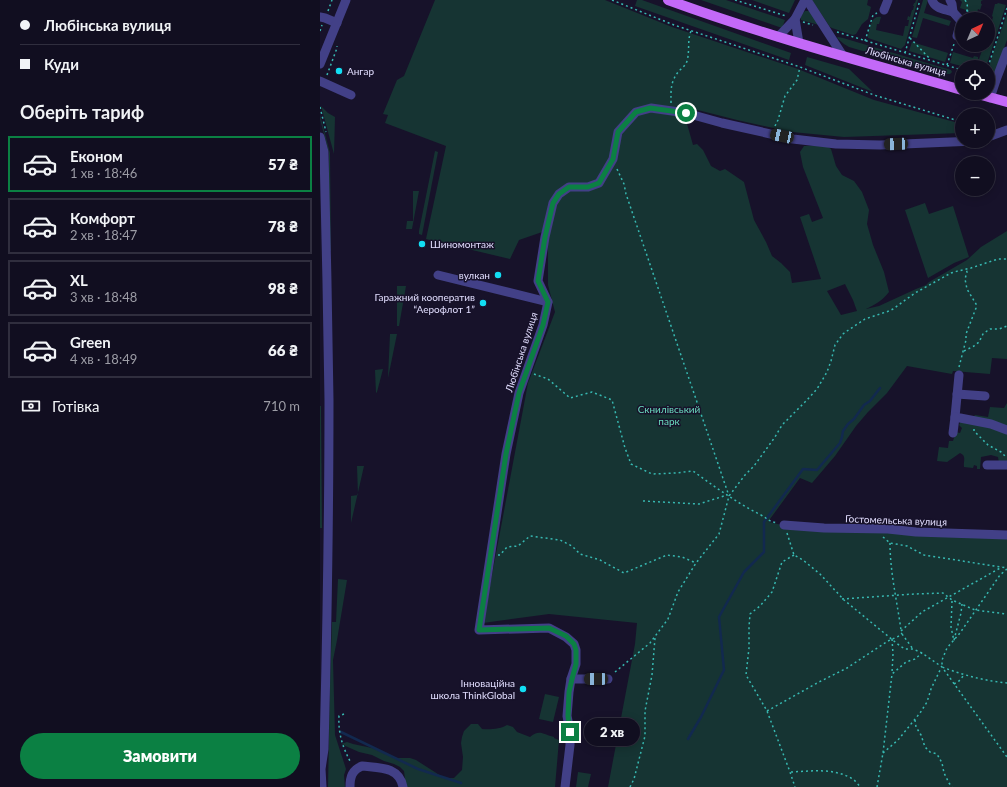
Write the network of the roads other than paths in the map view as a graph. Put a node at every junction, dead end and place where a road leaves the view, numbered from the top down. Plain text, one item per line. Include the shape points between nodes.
1 (346, 0) edge
2 (668, 0) edge
3 (806, 0) edge
4 (888, 0) edge
5 (932, 0) edge
6 (950, 0) edge
7 (884, 10) road end
8 (953, 12) junction
9 (955, 14) edge
10 (320, 17) edge
11 (795, 19) junction
12 (337, 22) junction
13 (778, 37) junction
14 (799, 43) junction
15 (1007, 51) edge
16 (843, 56) junction
17 (320, 64) edge
18 (322, 82) edge
19 (995, 83) edge
20 (955, 88) edge
21 (351, 95) dead end
22 (995, 99) edge
23 (1007, 102) edge
24 (1007, 130) edge
25 (995, 134) edge
26 (320, 137) edge
27 (955, 142) edge
28 (438, 275) dead end
29 (548, 302) junction
30 (959, 375) road end
31 (957, 394) junction
32 (985, 396) dead end
33 (956, 417) junction
34 (1007, 430) edge
35 (953, 432) dead end
36 (987, 465) dead end
37 (1007, 465) edge
38 (784, 525) road end
39 (1007, 535) edge
40 (572, 679) junction
41 (608, 679) dead end
42 (323, 685) edge
43 (322, 750) edge
44 (322, 787) edge
45 (350, 787) edge
46 (403, 787) edge
47 (565, 787) edge

1 - 12 street
2 - 13 main road, Любінська вулиця
3 - 11 street
3 - 16 street
4 - 7 street
5 - 8 street via 936,6
6 - 8 street
8 - 9 street
10 - 12 street
11 - 13 street
11 - 14 street
12 - 17 street
13 - 14 main road, Любінська вулиця
14 - 16 main road, Любінська вулиця
15 - 19 street
16 - 20 main road, Любінська вулиця
18 - 21 street
22 - 23 main road
24 - 25 street
26 - 42 street via 324,152 328,353 328,577
27 - 29 street via 836,144 793,139 669,110 650,108 636,112 618,132 613,159 599,183 588,187 569,187 559,194 553,203 538,281
28 - 29 street
29 - 40 street, Любінська вулиця via 543,325 519,393 506,454 479,630 549,628 566,636 576,650
30 - 31 street
31 - 32 street
31 - 33 street
33 - 34 street
33 - 35 street
36 - 37 street
38 - 39 street, Гостомельська вулиця
40 - 41 street
40 - 47 street via 568,716 570,745
42 - 43 street
43 - 44 street
45 - 46 street via 350,777 362,766 395,772

